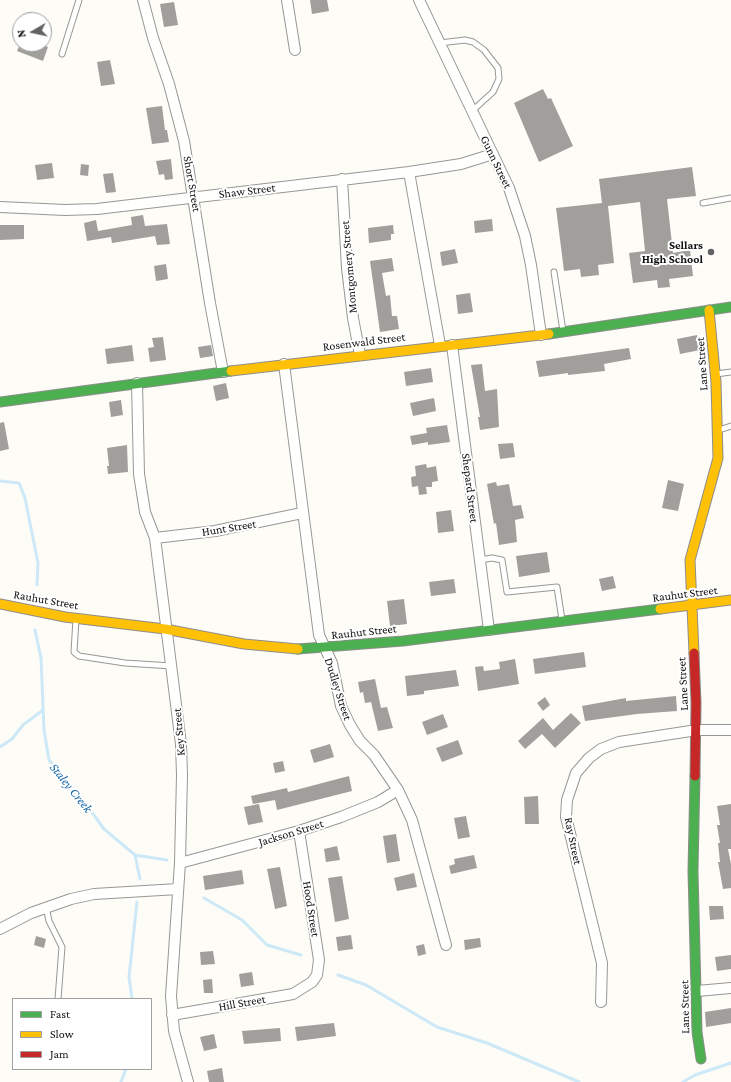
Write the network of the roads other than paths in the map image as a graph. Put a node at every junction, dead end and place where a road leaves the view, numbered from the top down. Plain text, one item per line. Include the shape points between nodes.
1 (79, 0) edge
2 (143, 0) edge
3 (287, 0) edge
4 (419, 0) edge
5 (440, 43) junction
6 (295, 50) dead end
7 (62, 54) dead end
8 (472, 112) junction
9 (493, 154) junction
10 (409, 172) junction
11 (342, 179) junction
12 (194, 198) junction
13 (731, 198) edge
14 (703, 203) dead end
15 (0, 207) edge
16 (554, 272) dead end
17 (731, 307) edge
18 (709, 310) junction
19 (564, 332) junction
20 (541, 334) junction
21 (452, 345) junction
22 (440, 346) junction
23 (360, 355) junction
24 (284, 364) junction
25 (223, 372) junction
26 (731, 372) edge
27 (715, 374) junction
28 (137, 383) junction
29 (0, 402) edge
30 (731, 426) edge
31 (718, 430) junction
32 (302, 513) junction
33 (155, 538) junction
34 (479, 560) junction
35 (731, 600) edge
36 (0, 604) edge
37 (691, 606) junction
38 (76, 618) junction
39 (562, 620) junction
40 (165, 630) junction
41 (489, 630) junction
42 (324, 648) junction
43 (172, 666) junction
44 (697, 730) junction
45 (731, 730) edge
46 (398, 790) junction
47 (299, 831) junction
48 (180, 863) junction
49 (178, 889) junction
50 (46, 907) junction
51 (0, 929) edge
52 (446, 945) dead end
53 (310, 984) joint
54 (731, 988) edge
55 (697, 991) junction
56 (58, 998) edge
57 (601, 1002) dead end
58 (172, 1015) junction
59 (701, 1060) dead end
60 (188, 1082) edge

1 - 7 lane
2 - 12 street, Short Street via 179,116
3 - 6 street
4 - 5 street, Gunn Street
5 - 8 street, Gunn Street
5 - 8 lane via 465,40 473,42 484,50 498,68 499,79 493,92
8 - 9 street, Gunn Street
9 - 10 street, Shaw Street via 461,164
9 - 20 street, Gunn Street via 509,188 525,236
10 - 11 street, Shaw Street
10 - 22 street
11 - 12 street, Shaw Street
11 - 23 street, Montgomery Street via 347,268
12 - 15 street, Shaw Street via 97,209
12 - 25 street, Short Street
13 - 14 lane
16 - 19 lane
17 - 18 street, Rosenwald Street
18 - 19 street, Rosenwald Street
18 - 27 street, Lane Street
19 - 20 street, Rosenwald Street
20 - 21 street, Rosenwald Street
21 - 22 street, Rosenwald Street
21 - 34 street, Shepard Street
22 - 23 street, Rosenwald Street
23 - 24 street, Rosenwald Street
24 - 25 street, Rosenwald Street
24 - 32 street, Dudley Street
25 - 28 street, Rosenwald Street
26 - 27 lane
27 - 31 street, Lane Street
28 - 29 street, Rosenwald Street
28 - 33 street, Key Street via 139,474 145,512
30 - 31 lane
31 - 37 street, Lane Street via 718,458 690,560
32 - 33 street, Hunt Street via 215,531
32 - 42 street, Dudley Street via 319,635
33 - 40 street, Key Street
34 - 39 lane via 502,560 507,592 557,587
34 - 41 street, Shepard Street
35 - 37 street, Rauhut Street
36 - 38 street, Rauhut Street
37 - 39 street, Rauhut Street
37 - 44 street, Lane Street
38 - 40 street, Rauhut Street
38 - 43 lane via 74,652 78,656
39 - 41 street, Rauhut Street
40 - 42 street, Rauhut Street via 262,646
40 - 43 street, Key Street
41 - 42 street, Rauhut Street
42 - 46 street, Dudley Street via 332,663 341,706 350,725
43 - 48 street, Key Street via 181,744
44 - 45 street, Ray Street
44 - 55 street, Lane Street via 693,872
44 - 57 street, Ray Street via 635,738 601,749 584,763 576,773 571,786 566,817 602,963
46 - 47 street, Jackson Street via 378,802
46 - 52 street, Dudley Street via 418,836
47 - 48 street, Jackson Street
47 - 53 street, Hood Street via 319,960 317,975
48 - 49 street, Key Street
49 - 50 street via 94,894
49 - 58 street, Key Street via 171,980
50 - 51 street
50 - 56 lane via 49,921 62,947
53 - 58 street, Hill Street via 293,994
54 - 55 street
55 - 59 street, Lane Street via 697,1032
58 - 60 street, Key Street

